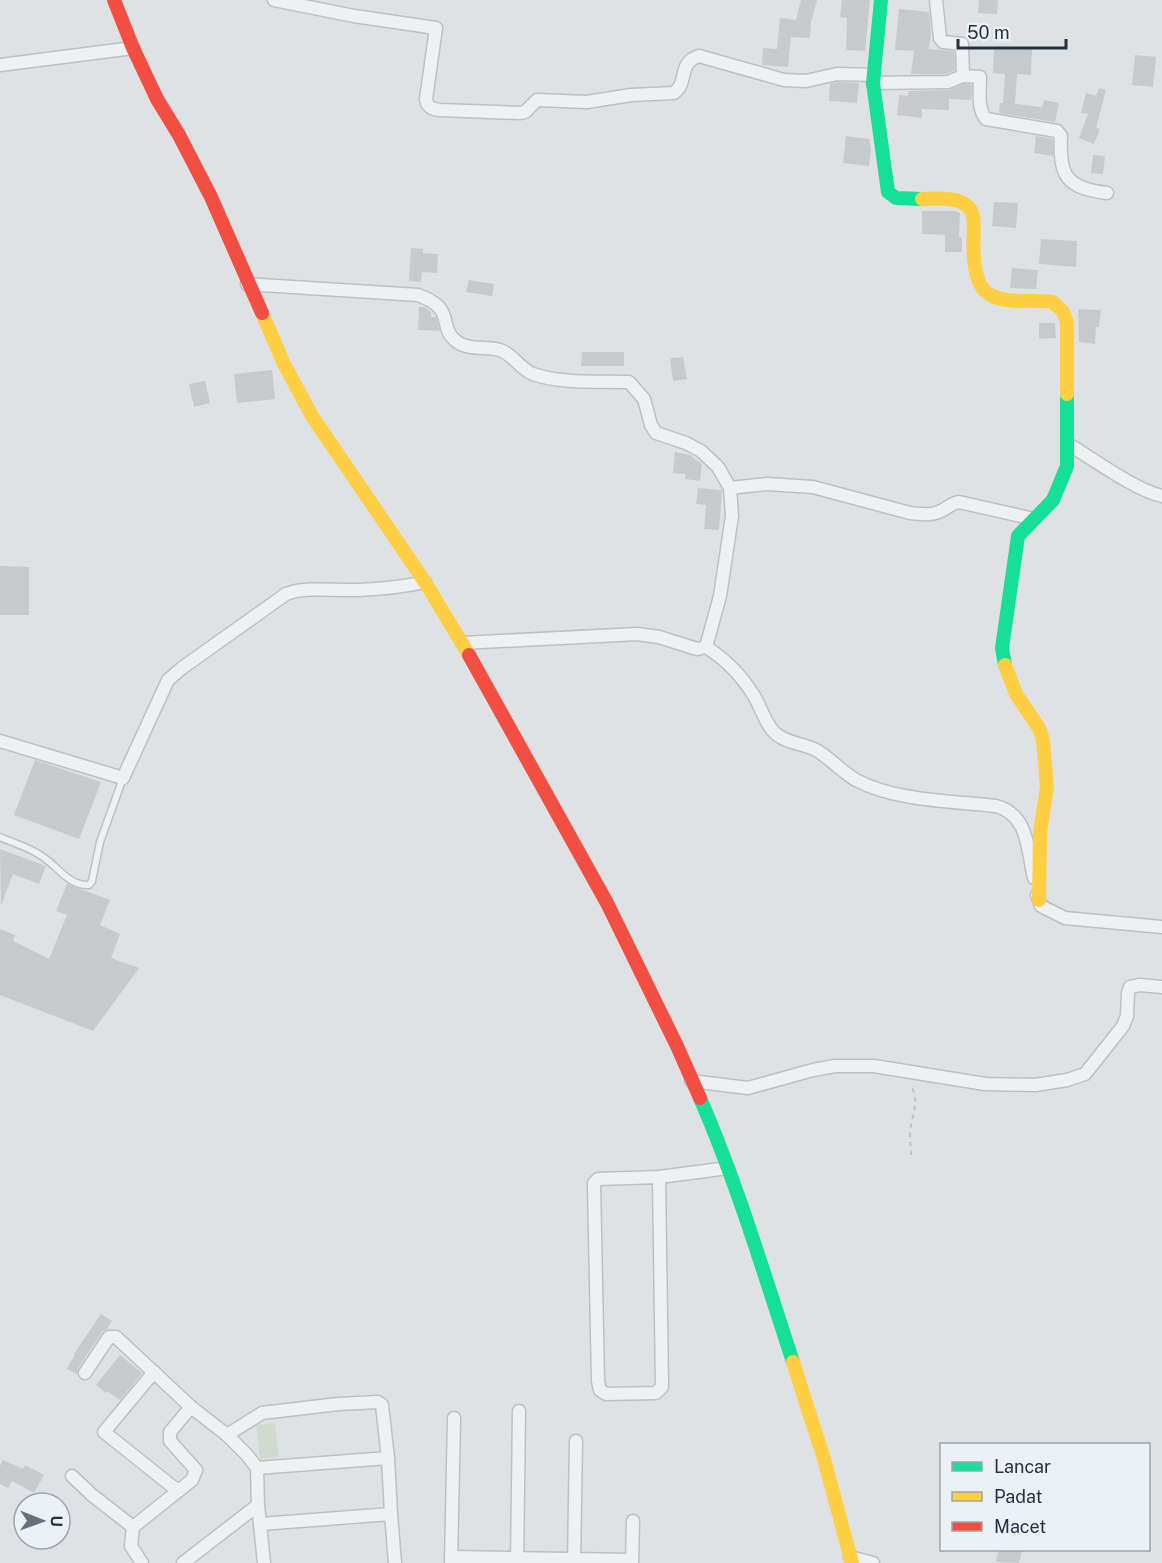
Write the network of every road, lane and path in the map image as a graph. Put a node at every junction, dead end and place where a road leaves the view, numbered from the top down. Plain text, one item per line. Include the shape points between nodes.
1 (114, 0) edge
2 (274, 0) edge
3 (881, 0) edge
4 (936, 0) edge
5 (133, 48) junction
6 (0, 65) edge
7 (963, 76) junction
8 (874, 79) junction
9 (1107, 193) dead end
10 (248, 284) junction
11 (1068, 444) junction
12 (730, 488) junction
13 (1162, 496) edge
14 (1034, 519) junction
15 (425, 582) junction
16 (462, 643) junction
17 (706, 647) junction
18 (0, 741) edge
19 (123, 778) junction
20 (0, 837) edge
21 (1039, 900) junction
22 (1162, 927) edge
23 (1162, 987) edge
24 (898, 1070) junction
25 (691, 1081) junction
26 (911, 1155) dead end
27 (728, 1168) junction
28 (659, 1177) junction
29 (154, 1371) junction
30 (85, 1373) dead end
31 (191, 1407) junction
32 (519, 1411) dead end
33 (454, 1418) dead end
34 (227, 1435) junction
35 (576, 1441) dead end
36 (388, 1458) junction
37 (256, 1468) junction
38 (72, 1476) dead end
39 (178, 1491) junction
40 (258, 1506) junction
41 (391, 1514) junction
42 (633, 1521) dead end
43 (261, 1524) junction
44 (134, 1527) junction
45 (451, 1560) edge
46 (517, 1560) edge
47 (851, 1560) edge
48 (574, 1561) edge
49 (632, 1561) edge
50 (142, 1563) edge
51 (183, 1563) edge
52 (264, 1563) edge
53 (396, 1563) edge
54 (873, 1563) edge

1 - 5 street
2 - 8 street via 436,28 426,99 431,108 440,110 520,113 537,100 587,102 674,93 686,64 699,56 784,80 806,81 837,74
3 - 8 street
4 - 7 street via 940,38 943,42 962,44
5 - 6 street
5 - 10 street via 211,197
7 - 8 street via 948,82
7 - 9 street via 980,77 981,113 986,119 1057,131 1061,136 1064,173 1079,187
8 - 11 street via 888,192 898,199 966,202 974,214 976,278 984,291 993,296 1053,302 1063,312 1067,322
10 - 12 street via 418,295 440,306 456,342 500,350 532,374 629,382 644,399 656,433 701,451 718,467
10 - 15 street via 312,416
11 - 13 street via 1152,494
11 - 14 street via 1067,466 1053,500
12 - 14 street via 767,484 813,487 910,513 937,513 959,502
12 - 17 street via 732,516 720,596
14 - 21 street via 1018,536 1015,547 1002,648 1016,694 1043,740 1047,787 1040,841
15 - 16 street
15 - 19 street via 286,594 168,680
16 - 17 street via 637,634 697,649
16 - 25 street via 607,903
17 - 21 street via 734,669 774,732 816,750 857,780 916,798 1006,808 1016,816 1027,839
18 - 19 street
19 - 20 lane via 89,885 70,880 38,853
21 - 22 street via 1041,906 1065,918
23 - 24 street via 1130,987 1123,1026 1085,1074 1067,1080 1035,1085 999,1084
24 - 25 street via 835,1066 748,1088
24 - 26 path via 916,1095
25 - 27 street
27 - 28 street
27 - 47 street via 824,1458
28 - 28 street via 598,1179 594,1183 598,1382 606,1394 656,1393 662,1387
29 - 30 street via 112,1336
29 - 31 street
29 - 39 street via 104,1432
31 - 34 street
31 - 39 street via 169,1436 196,1470 192,1480
32 - 46 street
33 - 45 street
34 - 36 street via 262,1413 378,1402 382,1405
34 - 37 street
35 - 48 street
36 - 37 street
36 - 41 street
37 - 40 street
38 - 44 street
39 - 44 street
40 - 43 street
40 - 51 street
41 - 43 street
41 - 53 street
42 - 49 street
43 - 52 street
44 - 50 street via 131,1546
45 - 46 street
46 - 48 street
47 - 54 street
48 - 49 street

